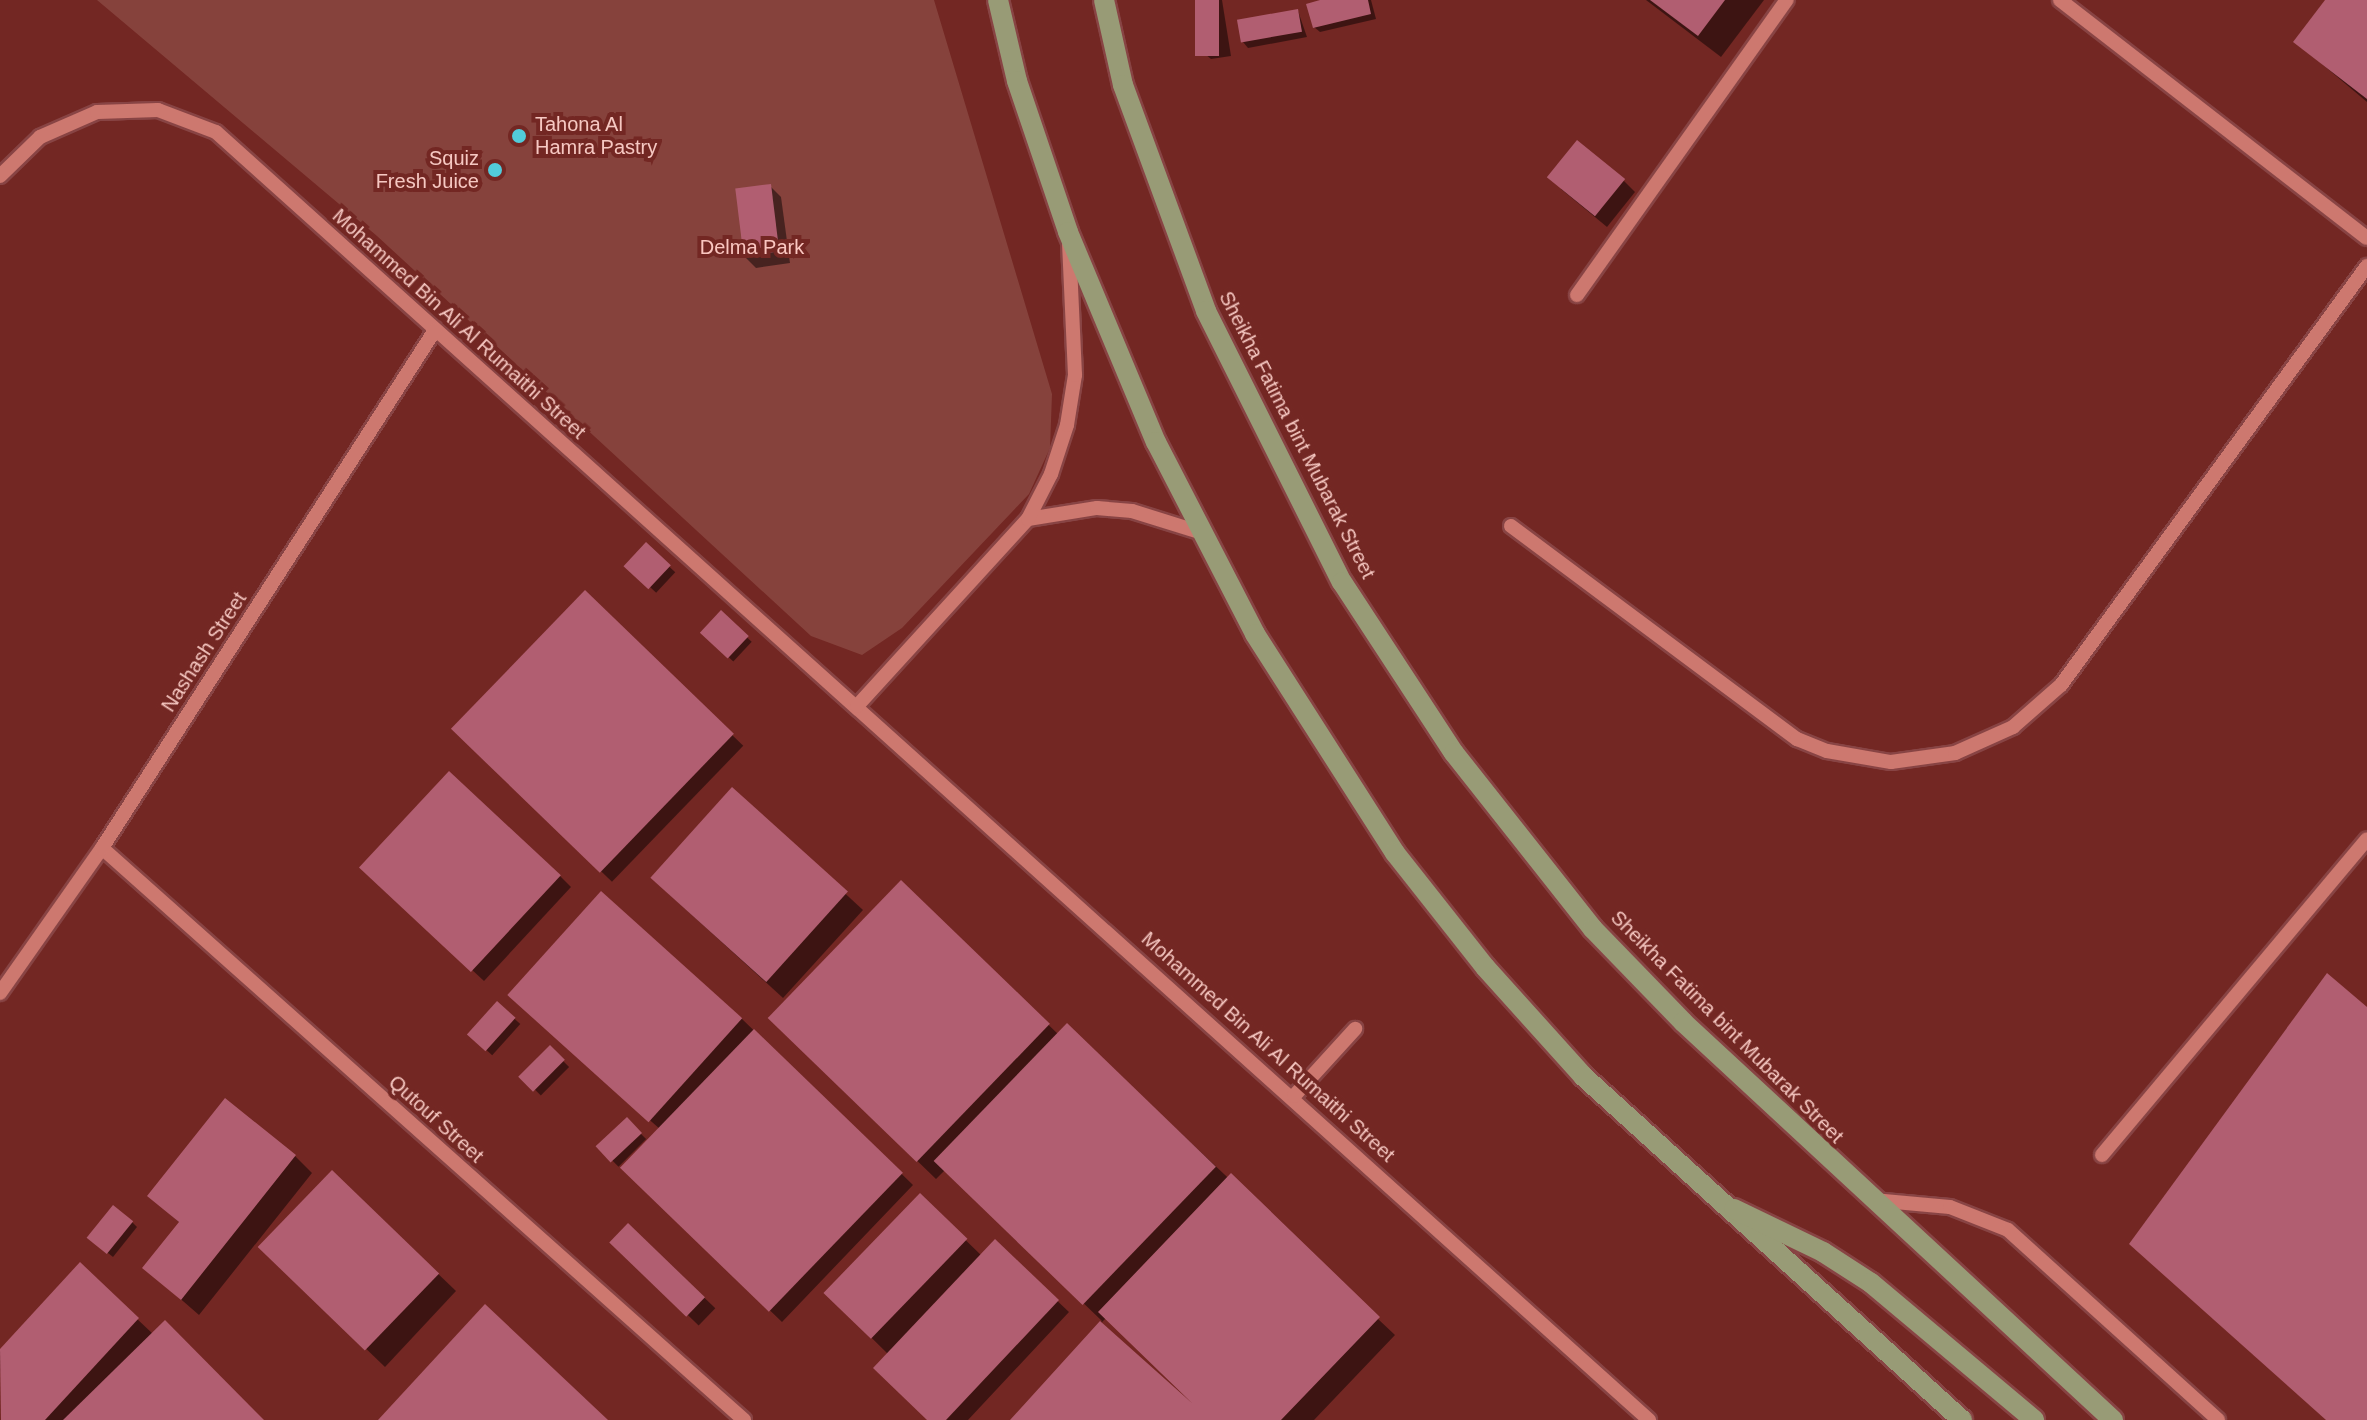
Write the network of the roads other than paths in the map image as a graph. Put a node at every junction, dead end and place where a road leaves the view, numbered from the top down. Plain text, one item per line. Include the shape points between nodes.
1 (998, 0) edge
2 (1104, 0) edge
3 (1787, 0) edge
4 (2060, 0) edge
5 (0, 176) edge
6 (1068, 232) junction
7 (2367, 238) edge
8 (2367, 266) edge
9 (1577, 295) dead end
10 (435, 330) junction
11 (1028, 519) junction
12 (1511, 526) dead end
13 (1199, 532) junction
14 (857, 706) junction
15 (2367, 839) edge
16 (102, 848) junction
17 (0, 993) edge
18 (1355, 1029) dead end
19 (1294, 1096) junction
20 (2102, 1155) dead end
21 (1870, 1200) junction
22 (1720, 1203) junction
23 (744, 1420) edge
24 (1649, 1420) edge
25 (1962, 1420) edge
26 (2034, 1420) edge
27 (2113, 1420) edge
28 (2218, 1420) edge

1 - 6 main road via 1017,81
2 - 21 main road, Sheikha Fatima bint Mubarak Street via 1123,85 1206,311 1294,492 1399,675 1593,929
3 - 9 street
4 - 7 street
5 - 10 street, Mohammed Bin Ali Al Rumaithi Street via 40,137 97,112 127,108 188,118 216,132
6 - 11 street via 1075,375 1059,450
6 - 13 main road via 1115,350
8 - 12 street via 2061,685 2013,727 1955,753 1923,760 1869,760 1797,739
10 - 14 street, Mohammed Bin Ali Al Rumaithi Street
10 - 16 street, Nashash Street
11 - 13 street via 1097,508 1132,511
11 - 14 street
13 - 22 main road via 1307,721 1395,853 1485,967 1583,1076
14 - 19 street, Mohammed Bin Ali Al Rumaithi Street
15 - 20 street
16 - 17 street, Nashash Street
16 - 23 street, Qutouf Street
18 - 19 street
19 - 24 street, Mohammed Bin Ali Al Rumaithi Street
21 - 27 main road, Sheikha Fatima bint Mubarak Street
21 - 28 street via 1961,1209 2008,1230
22 - 25 main road
22 - 26 main road via 1823,1252 1871,1283

